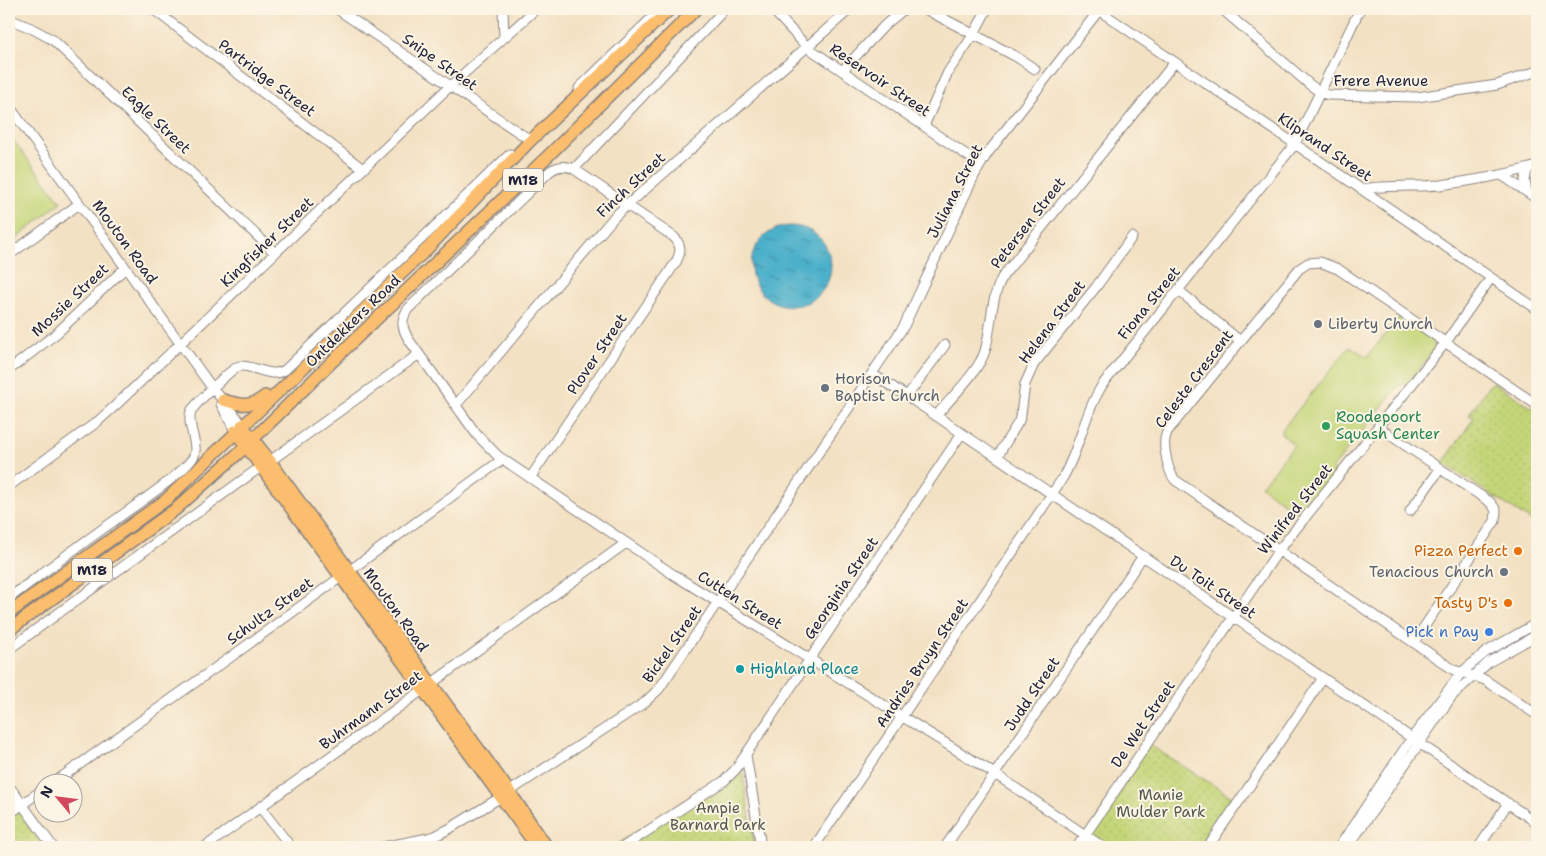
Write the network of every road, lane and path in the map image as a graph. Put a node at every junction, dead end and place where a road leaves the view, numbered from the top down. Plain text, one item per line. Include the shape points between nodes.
1 (153, 9) edge
2 (337, 9) edge
3 (503, 9) edge
4 (536, 9) edge
5 (661, 9) edge
6 (670, 9) edge
7 (696, 9) edge
8 (725, 9) edge
9 (772, 9) edge
10 (850, 9) edge
11 (904, 9) edge
12 (925, 9) edge
13 (987, 9) edge
14 (1099, 9) edge
15 (1222, 9) edge
16 (1360, 9) edge
17 (9, 19) edge
18 (974, 34) junction
19 (504, 38) junction
20 (807, 47) junction
21 (1174, 62) junction
22 (1035, 70) dead end
23 (842, 71) junction
24 (1537, 71) edge
25 (450, 86) junction
26 (1320, 92) junction
27 (9, 106) edge
28 (924, 126) junction
29 (527, 138) junction
30 (1295, 144) junction
31 (980, 164) junction
32 (1537, 166) edge
33 (363, 168) junction
34 (1527, 168) junction
35 (574, 169) junction
36 (1503, 176) junction
37 (1363, 189) junction
38 (1527, 192) junction
39 (1537, 199) edge
40 (79, 204) junction
41 (627, 205) junction
42 (1132, 237) dead end
43 (275, 253) junction
44 (9, 255) edge
45 (125, 268) junction
46 (1491, 278) junction
47 (1178, 290) junction
48 (1537, 309) edge
49 (404, 331) joint
50 (1240, 341) junction
51 (1446, 342) junction
52 (181, 344) junction
53 (945, 345) dead end
54 (419, 354) junction
55 (9, 370) edge
56 (872, 374) junction
57 (295, 376) junction
58 (218, 395) junction
59 (907, 396) junction
60 (456, 405) junction
61 (1537, 405) edge
62 (936, 416) junction
63 (1378, 427) junction
64 (239, 428) junction
65 (962, 433) junction
66 (250, 442) junction
67 (997, 457) junction
68 (503, 460) junction
69 (266, 463) junction
70 (1440, 469) junction
71 (530, 478) junction
72 (9, 486) edge
73 (1052, 495) junction
74 (1410, 511) dead end
75 (626, 543) junction
76 (1279, 550) junction
77 (1143, 556) junction
78 (346, 574) junction
79 (10, 595) edge
80 (717, 602) junction
81 (9, 613) edge
82 (1233, 617) junction
83 (1537, 623) edge
84 (9, 630) edge
85 (1537, 635) edge
86 (1414, 642) junction
87 (9, 649) edge
88 (809, 660) junction
89 (1461, 673) junction
90 (1472, 676) junction
91 (1323, 678) junction
92 (427, 686) junction
93 (1537, 715) edge
94 (902, 717) junction
95 (1415, 741) junction
96 (746, 755) junction
97 (66, 774) edge
98 (995, 774) junction
99 (9, 786) edge
100 (505, 794) junction
101 (32, 797) edge
102 (1508, 803) junction
103 (22, 804) junction
104 (1372, 805) junction
105 (260, 807) junction
106 (9, 814) edge
107 (1537, 823) edge
108 (1085, 835) junction
109 (53, 847) edge
110 (205, 847) edge
111 (291, 847) edge
112 (383, 847) edge
113 (537, 847) edge
114 (547, 847) edge
115 (623, 847) edge
116 (761, 847) edge
117 (814, 847) edge
118 (945, 847) edge
119 (1077, 847) edge
120 (1103, 847) edge
121 (1208, 847) edge
122 (1339, 847) edge
123 (1348, 847) edge
124 (1479, 847) edge

1 - 33 street, Partridge Street
2 - 25 street, Snipe Street
3 - 19 street
4 - 19 street, Kingfisher Street
5 - 29 street, Ontdekkers Road
6 - 57 main road, Ontdekkers Road / M18 via 530,141 427,249
7 - 66 main road, Ontdekkers Road / M18
8 - 35 street
9 - 20 street, Reservoir Street
10 - 20 street, Finch Street
11 - 23 street
12 - 18 street
13 - 18 street
14 - 21 street, Kliprand Street
14 - 31 street, Juliana Street
15 - 26 street, Frere Avenue
16 - 26 street, Fiona Street
17 - 43 street, Eagle Street via 56,44
18 - 22 street
18 - 28 street via 948,72
19 - 25 street, Kingfisher Street
20 - 23 street, Reservoir Street
20 - 41 street, Finch Street
21 - 30 street, Kliprand Street
21 - 62 street, Petersen Street via 1003,276 996,288 984,353
23 - 28 street, Reservoir Street
24 - 26 street, Frere Avenue via 1498,85 1417,97 1337,96
25 - 29 street, Snipe Street
25 - 33 street, Kingfisher Street
26 - 30 street, Fiona Street
27 - 40 street, Mouton Road
28 - 31 street, Reservoir Street
29 - 58 street, Ontdekkers Road via 285,370 275,374 238,366 230,372
30 - 37 street, Kliprand Street
30 - 47 street, Fiona Street
31 - 56 street, Juliana Street via 909,317
32 - 34 street
33 - 43 street, Kingfisher Street
34 - 36 street
34 - 38 street
35 - 41 street
35 - 49 street, Ontdekkers Road via 563,166 550,172 408,310 402,322
36 - 37 street via 1440,185
36 - 38 street
37 - 46 street, Kliprand Street
38 - 39 street
40 - 44 street
40 - 45 street, Mouton Road
41 - 60 street, Finch Street
41 - 71 street, Plover Street via 674,237 680,244 680,254
42 - 67 street, Helena Street via 1034,364 1025,384 1019,421
43 - 52 street, Kingfisher Street
45 - 52 street, Mouton Road
45 - 55 street, Mossie Street via 56,333
46 - 48 street, Kliprand Street
46 - 51 street, Winifred Street
47 - 50 street
47 - 73 street, Fiona Street via 1102,384 1092,402 1071,464
49 - 54 street, Cutten Street
50 - 51 street, Celeste Crescent via 1299,269 1308,263 1320,262 1338,269
50 - 76 street, Celeste Crescent via 1167,431 1168,469 1175,480
51 - 61 street, Celeste Crescent
51 - 63 street, Winifred Street
52 - 58 street, Mouton Road
52 - 72 street, Kingfisher Street via 97,422
53 - 59 street
54 - 60 street, Cutten Street
54 - 69 street
56 - 59 street, Du Toit Street
56 - 80 street, Bickel Street
57 - 58 main road via 254,404 242,405
57 - 64 main road, Ontdekkers Road / M18
58 - 64 street, Mouton Road
58 - 79 street, Ontdekkers Road via 194,407 190,413 195,450 188,463 135,506
59 - 62 street, Du Toit Street
60 - 68 street, Cutten Street via 477,435
62 - 65 street, Du Toit Street
63 - 70 street
63 - 76 street, Winifred Street
64 - 66 main road, Mouton Road
64 - 81 main road, Ontdekkers Road / M18 via 167,499
65 - 67 street, Du Toit Street
65 - 88 street, Georginia Street
66 - 69 main road, Mouton Road
66 - 84 main road, Ontdekkers Road / M18 via 176,509
67 - 73 street, Du Toit Street
68 - 71 street, Cutten Street
68 - 78 street, Schultz Street
69 - 78 main road, Mouton Road
69 - 87 street
70 - 74 street
70 - 86 street via 1490,502 1496,510 1495,521
71 - 75 street, Cutten Street
73 - 77 street, Du Toit Street
73 - 94 street, Andries Bruyn Street
75 - 80 street, Cutten Street
75 - 92 street, Buhrmann Street
76 - 82 street, Winifred Street
76 - 86 street, Celeste Crescent
77 - 82 street, Du Toit Street
77 - 98 street, Judd Street
78 - 92 main road, Mouton Road
78 - 97 street, Schultz Street
80 - 88 street, Cutten Street
80 - 100 street, Bickel Street via 649,699
82 - 91 street, Du Toit Street
82 - 108 street, De Wet Street
83 - 89 street via 1486,652
85 - 90 street via 1489,662
86 - 89 street, Celeste Crescent
88 - 94 street, Cutten Street
88 - 96 street, Georginia Street
89 - 90 street, Celeste Crescent
89 - 95 street
90 - 93 street, Celeste Crescent via 1485,680
90 - 95 street
91 - 95 street, Du Toit Street
91 - 121 street
92 - 100 main road, Mouton Road
92 - 105 street, Buhrmann Street
94 - 98 street, Cutten Street
94 - 117 street, Andries Bruyn Street
95 - 102 street, Du Toit Street
95 - 104 street
96 - 115 street, Georginia Street via 724,782
96 - 116 street
98 - 108 street, Cutten Street
98 - 118 street, Judd Street
99 - 103 street
100 - 112 street, Bickel Street via 435,836
100 - 113 main road, Mouton Road
100 - 114 main road, Mouton Road
101 - 103 street
102 - 107 street, Du Toit Street
102 - 124 street
103 - 106 street
103 - 109 street
104 - 122 street
104 - 123 street
105 - 110 street, Buhrmann Street
105 - 111 street
108 - 119 street, De Wet Street
108 - 120 street, Cutten Street

